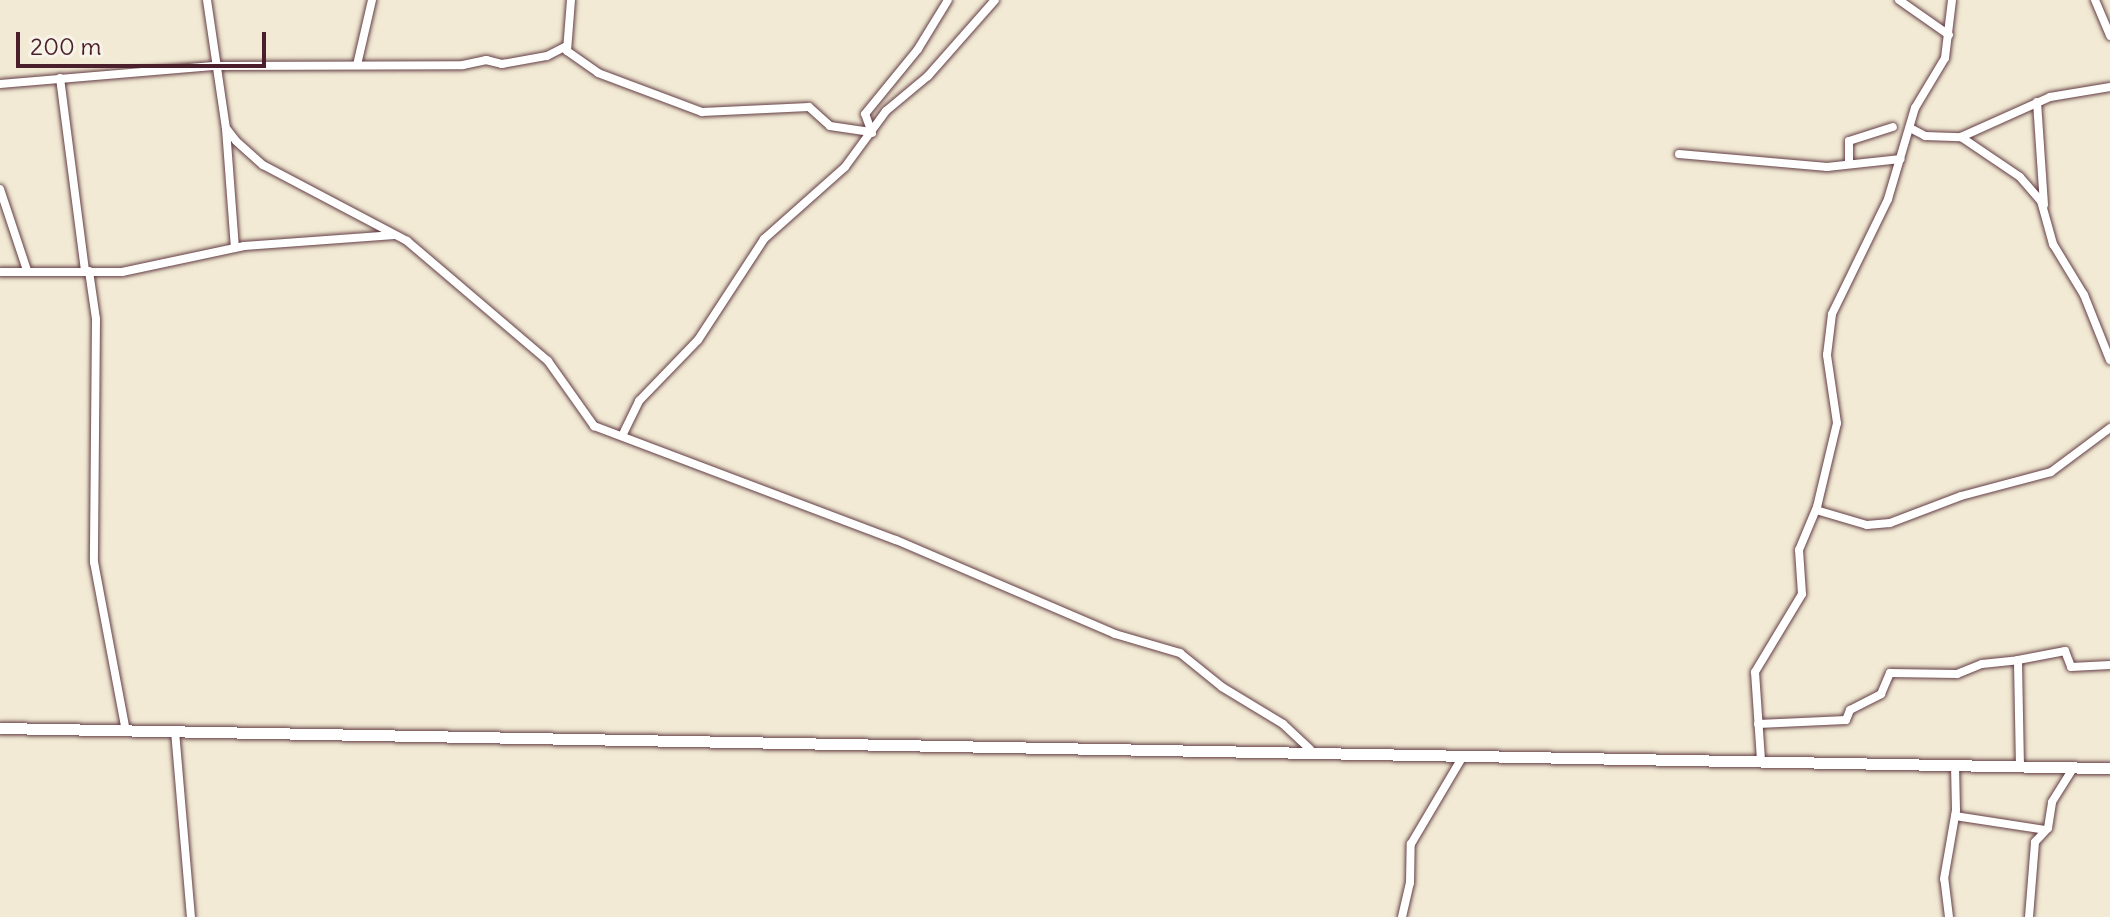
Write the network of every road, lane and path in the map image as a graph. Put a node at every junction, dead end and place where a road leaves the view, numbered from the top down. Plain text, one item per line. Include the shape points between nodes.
1 (207, 0) edge
2 (372, 0) edge
3 (571, 0) edge
4 (948, 0) edge
5 (995, 0) edge
6 (1899, 0) edge
7 (1952, 0) edge
8 (2095, 0) edge
9 (1949, 35) junction
10 (2110, 36) edge
11 (567, 46) junction
12 (357, 65) junction
13 (216, 66) junction
14 (60, 78) junction
15 (0, 84) edge
16 (2110, 87) edge
17 (2037, 102) junction
18 (1893, 127) dead end
19 (226, 128) junction
20 (1912, 129) junction
21 (871, 132) junction
22 (1961, 137) junction
23 (1679, 154) dead end
24 (1901, 159) junction
25 (1849, 162) junction
26 (0, 189) edge
27 (2045, 216) junction
28 (395, 235) junction
29 (235, 248) junction
30 (27, 270) junction
31 (87, 271) junction
32 (0, 272) edge
33 (2110, 360) edge
34 (2110, 428) edge
35 (623, 434) junction
36 (1816, 510) junction
37 (2018, 660) junction
38 (2110, 665) edge
39 (1758, 724) junction
40 (0, 728) edge
41 (126, 731) junction
42 (175, 731) junction
43 (1310, 749) junction
44 (1463, 756) junction
45 (1761, 760) junction
46 (1955, 765) junction
47 (2020, 767) junction
48 (2073, 768) junction
49 (2110, 768) edge
50 (1955, 816) junction
51 (2046, 830) junction
52 (191, 917) edge
53 (1402, 917) edge
54 (1949, 917) edge
55 (2029, 917) edge

1 - 13 street
2 - 12 street
3 - 11 street
4 - 21 street via 918,49 865,114
5 - 21 street
6 - 9 street
7 - 9 street
8 - 10 street
9 - 20 street via 1945,58 1915,108
11 - 12 street via 547,56 502,64 486,60
11 - 21 street via 568,54 598,73 691,110 709,114 809,107 830,126
12 - 13 street
13 - 14 street
13 - 19 street
14 - 15 street
14 - 31 street
16 - 17 street
17 - 22 street
17 - 27 street
18 - 25 street via 1849,141
19 - 28 street via 263,165
19 - 29 street
20 - 22 street via 1925,136
20 - 24 street
21 - 35 street via 845,167 764,239 698,340 639,401
22 - 27 street via 2025,182
23 - 25 street via 1827,167
24 - 25 street
24 - 36 street via 1878,224 1832,314 1827,366 1839,413
26 - 30 street
27 - 33 street via 2053,244 2084,295
28 - 29 street
28 - 35 street via 548,361 594,426
29 - 31 street via 122,272
30 - 31 street
30 - 32 street
31 - 41 street via 96,319 94,562
34 - 36 street via 2051,472 1961,496 1890,523 1867,525
35 - 43 street via 896,540 1115,634 1180,653 1222,687 1283,724
36 - 39 street via 1799,550 1801,599 1755,672
37 - 38 street via 2061,650 2071,667
37 - 39 street via 1982,664 1957,674 1890,673 1881,694 1850,710 1846,720
37 - 47 street
39 - 45 street
40 - 41 main road
41 - 42 main road
42 - 43 main road
42 - 52 street
43 - 44 main road
44 - 45 main road
44 - 53 street via 1411,844
45 - 46 main road
46 - 47 main road
46 - 50 street
47 - 48 main road
48 - 49 main road
48 - 51 street via 2052,802
50 - 51 street
50 - 54 street via 1944,879
51 - 55 street via 2035,842

